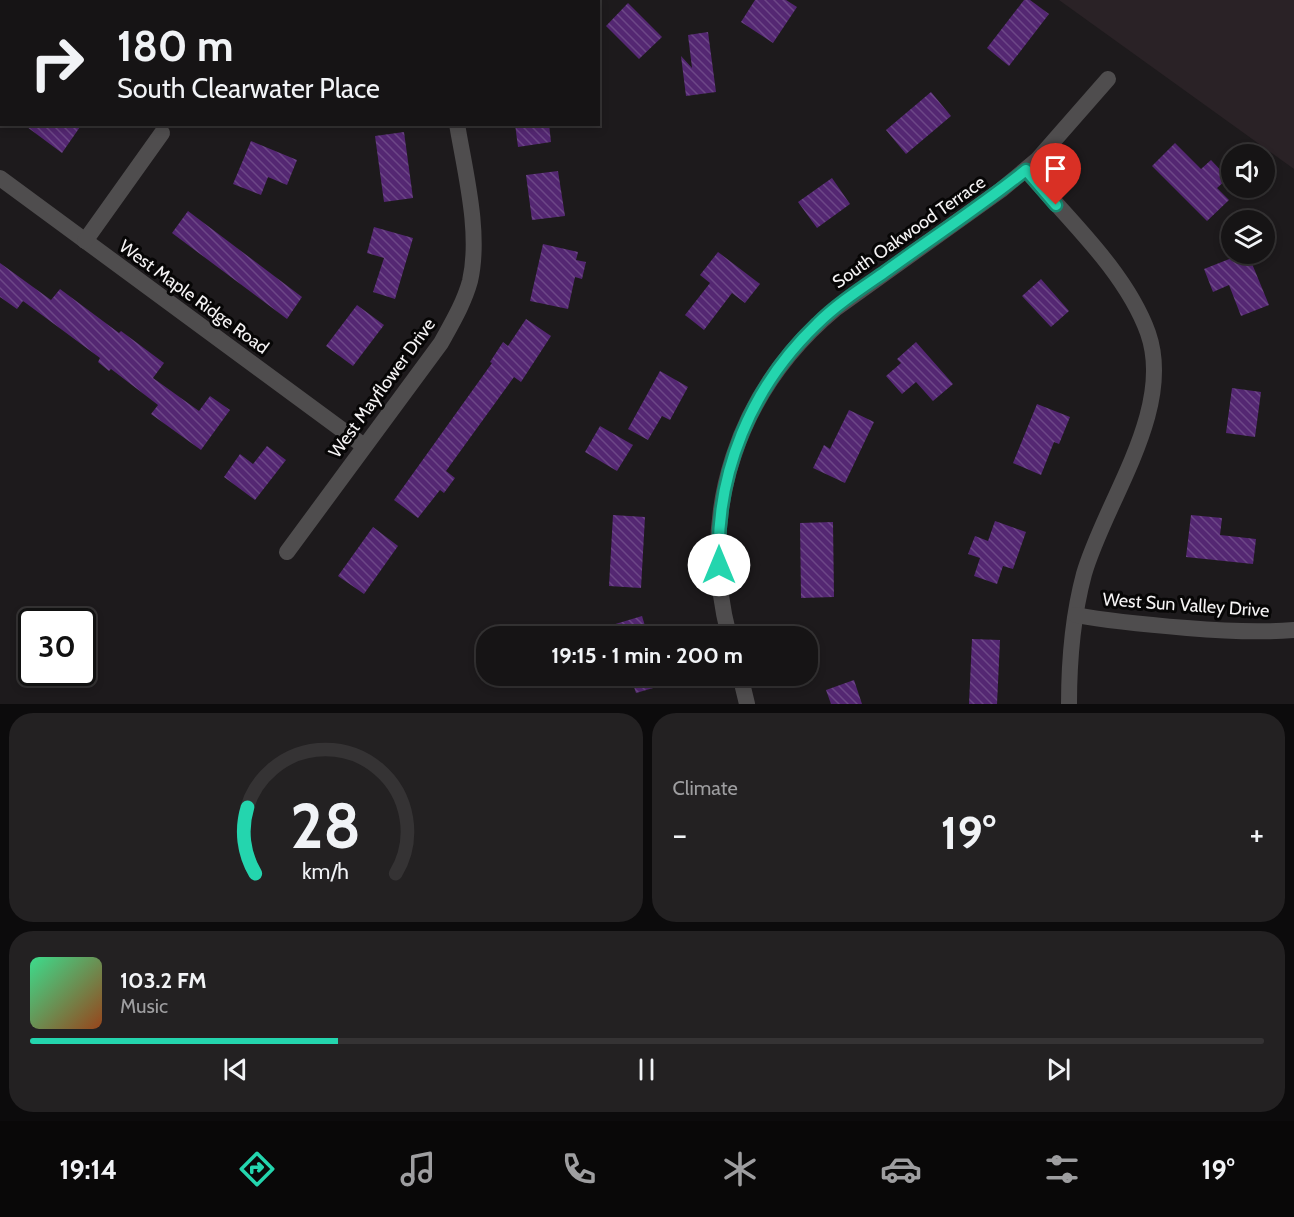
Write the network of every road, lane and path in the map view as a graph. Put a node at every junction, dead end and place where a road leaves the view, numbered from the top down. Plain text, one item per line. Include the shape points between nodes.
1 (1108, 79) dead end
2 (458, 126) edge
3 (162, 133) dead end
4 (1026, 170) junction
5 (0, 178) edge
6 (85, 241) junction
7 (364, 447) junction
8 (287, 552) dead end
9 (1076, 615) junction
10 (727, 626) edge
11 (1294, 630) edge
12 (743, 686) edge
13 (747, 704) edge
14 (1069, 704) edge

1 - 4 street, South Oakwood Terrace
2 - 7 street, West Mayflower Drive via 473,235 466,294 441,343
3 - 6 street
4 - 9 street via 1121,283 1140,314 1153,352 1152,390 1143,431 1089,560
4 - 10 street, South Oakwood Terrace via 816,324 767,383 749,416 725,480 718,549
5 - 6 street, West Maple Ridge Road
6 - 7 street, West Maple Ridge Road
7 - 8 street, West Mayflower Drive
9 - 11 street, West Sun Valley Drive via 1223,631
9 - 14 street
12 - 13 street

